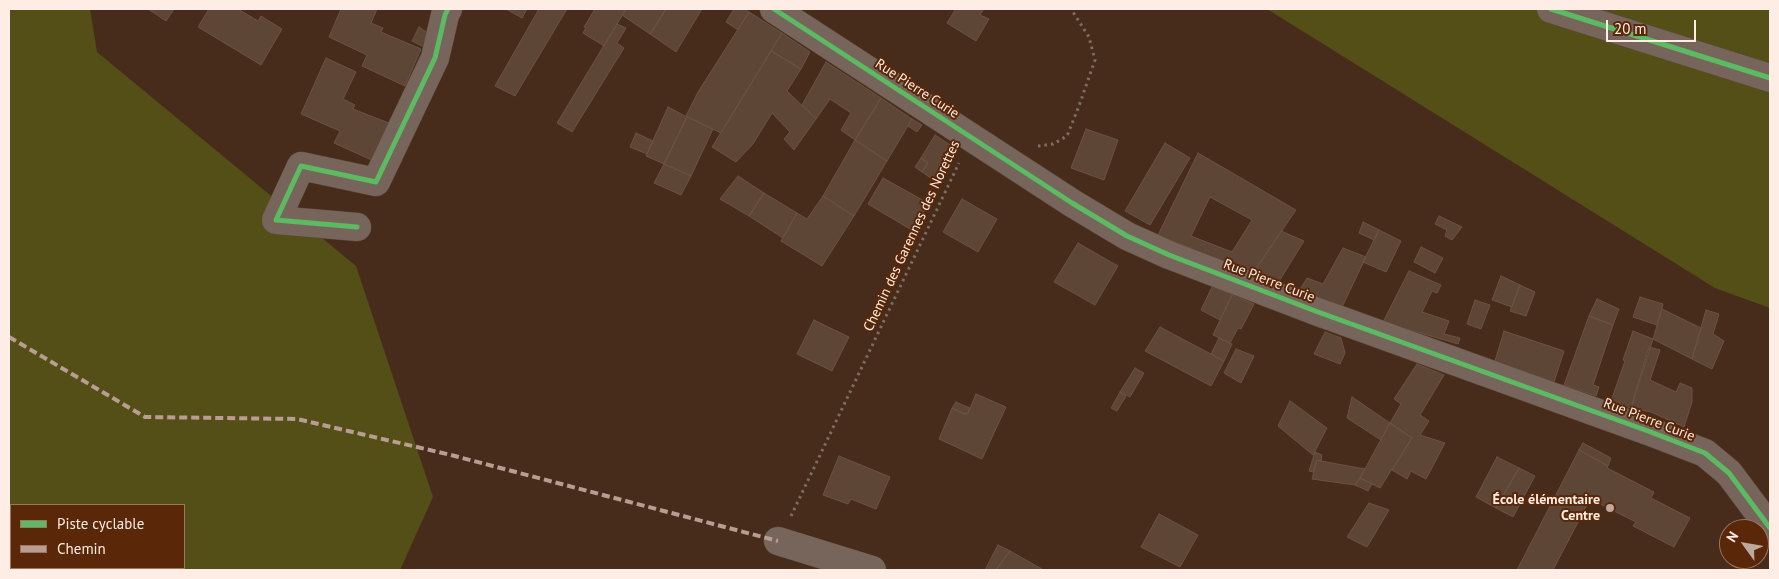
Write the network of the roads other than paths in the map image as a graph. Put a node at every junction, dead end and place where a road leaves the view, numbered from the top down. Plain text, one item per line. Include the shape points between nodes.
1 (448, 9) edge
2 (774, 9) edge
3 (1551, 9) edge
4 (1770, 78) edge
5 (357, 227) dead end
6 (1770, 528) edge
7 (778, 541) road end
8 (872, 570) edge

1 - 5 street via 435,58 376,182 301,166 276,220
2 - 6 street, Rue Pierre Curie via 1119,231 1169,255 1318,312 1705,454 1729,473
3 - 4 street
7 - 8 street

